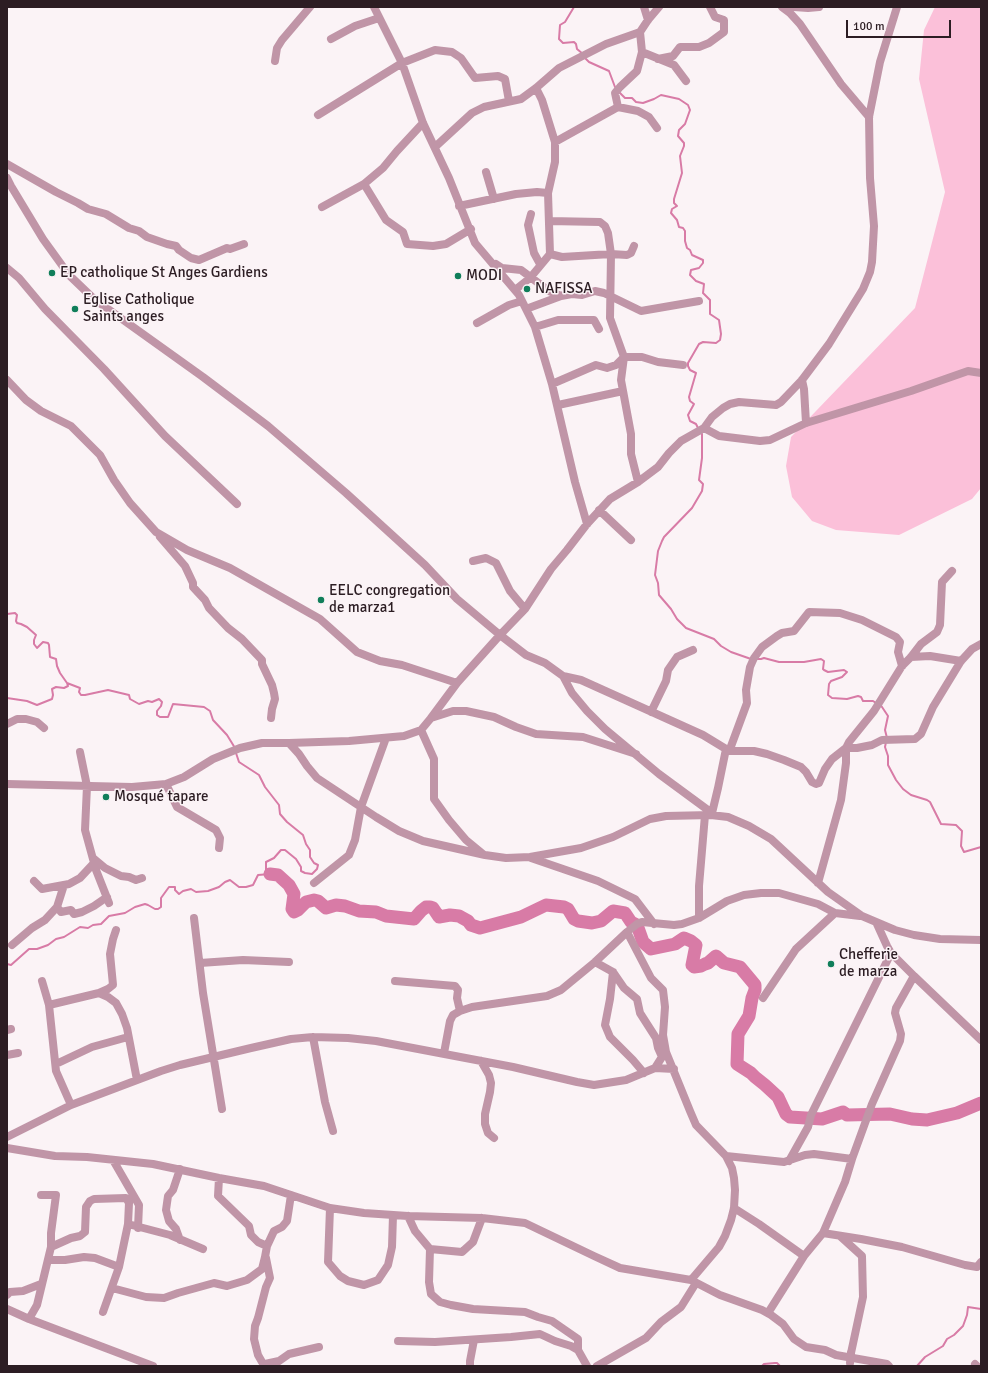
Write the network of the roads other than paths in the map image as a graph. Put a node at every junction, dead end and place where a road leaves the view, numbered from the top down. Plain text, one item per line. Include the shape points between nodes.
1 (310, 7) edge
2 (374, 7) edge
3 (644, 7) edge
4 (659, 7) edge
5 (710, 7) edge
6 (782, 7) edge
7 (794, 7) edge
8 (819, 7) edge
9 (897, 7) edge
10 (379, 18) junction
11 (648, 20) junction
12 (640, 32) junction
13 (331, 39) dead end
14 (642, 52) junction
15 (658, 59) junction
16 (275, 61) dead end
17 (402, 63) junction
18 (686, 81) dead end
19 (536, 88) junction
20 (509, 101) junction
21 (618, 107) junction
22 (318, 115) dead end
23 (869, 117) junction
24 (423, 123) junction
25 (657, 128) dead end
26 (555, 142) junction
27 (435, 147) junction
28 (7, 164) edge
29 (486, 172) dead end
30 (7, 178) edge
31 (364, 184) junction
32 (548, 193) junction
33 (494, 198) junction
34 (459, 206) junction
35 (322, 207) dead end
36 (531, 214) dead end
37 (549, 221) junction
38 (471, 229) junction
39 (244, 244) dead end
40 (634, 246) dead end
41 (550, 254) junction
42 (611, 254) junction
43 (486, 256) junction
44 (540, 264) junction
45 (7, 268) edge
46 (530, 278) junction
47 (515, 290) junction
48 (560, 296) junction
49 (610, 296) junction
50 (522, 301) junction
51 (699, 301) dead end
52 (526, 309) junction
53 (477, 323) dead end
54 (535, 327) junction
55 (599, 329) dead end
56 (624, 357) junction
57 (683, 365) dead end
58 (981, 373) edge
59 (7, 380) edge
60 (802, 380) junction
61 (552, 384) junction
62 (623, 391) junction
63 (558, 405) junction
64 (806, 422) junction
65 (704, 428) junction
66 (638, 482) junction
67 (237, 504) dead end
68 (599, 510) junction
69 (588, 524) junction
70 (156, 532) junction
71 (631, 540) dead end
72 (473, 561) dead end
73 (952, 571) dead end
74 (525, 609) junction
75 (500, 635) junction
76 (981, 644) edge
77 (693, 650) dead end
78 (911, 657) junction
79 (961, 661) junction
80 (902, 666) junction
81 (563, 676) junction
82 (457, 683) junction
83 (651, 712) junction
84 (271, 718) dead end
85 (431, 718) junction
86 (7, 724) edge
87 (44, 728) dead end
88 (421, 730) junction
89 (386, 738) junction
90 (289, 743) junction
91 (846, 748) junction
92 (728, 749) junction
93 (80, 752) dead end
94 (636, 754) junction
95 (7, 784) edge
96 (166, 784) junction
97 (87, 786) junction
98 (361, 807) junction
99 (709, 814) junction
100 (219, 848) dead end
101 (485, 856) junction
102 (530, 857) junction
103 (94, 860) junction
104 (142, 878) dead end
105 (34, 881) dead end
106 (314, 883) dead end
107 (818, 883) junction
108 (64, 885) junction
109 (57, 907) junction
110 (835, 913) junction
111 (862, 916) junction
112 (194, 918) dead end
113 (699, 918) junction
114 (654, 924) junction
115 (878, 924) junction
116 (116, 930) dead end
117 (626, 932) junction
118 (981, 940) edge
119 (12, 944) dead end
120 (891, 953) junction
121 (289, 962) dead end
122 (595, 962) junction
123 (200, 963) junction
124 (613, 972) junction
125 (914, 976) junction
126 (42, 980) dead end
127 (395, 981) dead end
128 (99, 993) junction
129 (763, 998) dead end
130 (49, 1005) junction
131 (460, 1011) junction
132 (128, 1037) junction
133 (314, 1037) junction
134 (981, 1040) edge
135 (18, 1053) dead end
136 (444, 1053) junction
137 (7, 1055) edge
138 (214, 1056) junction
139 (481, 1061) junction
140 (56, 1064) junction
141 (655, 1068) junction
142 (674, 1070) junction
143 (644, 1072) junction
144 (137, 1080) junction
145 (71, 1106) junction
146 (222, 1109) dead end
147 (333, 1131) dead end
148 (7, 1138) edge
149 (494, 1138) dead end
150 (7, 1148) edge
151 (726, 1156) junction
152 (852, 1159) junction
153 (113, 1160) junction
154 (789, 1161) junction
155 (180, 1169) junction
156 (219, 1178) junction
157 (41, 1195) dead end
158 (292, 1195) junction
159 (330, 1208) junction
160 (734, 1208) junction
161 (393, 1215) junction
162 (408, 1216) junction
163 (482, 1218) junction
164 (128, 1224) junction
165 (138, 1228) junction
166 (823, 1233) junction
167 (840, 1236) junction
168 (180, 1240) junction
169 (267, 1246) junction
170 (51, 1247) junction
171 (203, 1249) dead end
172 (430, 1249) junction
173 (804, 1256) junction
174 (266, 1257) junction
175 (48, 1260) junction
176 (981, 1262) edge
177 (119, 1267) junction
178 (694, 1282) junction
179 (41, 1284) junction
180 (112, 1288) junction
181 (7, 1295) edge
182 (7, 1309) edge
183 (103, 1312) dead end
184 (768, 1313) junction
185 (29, 1319) junction
186 (474, 1340) junction
187 (398, 1341) dead end
188 (319, 1347) dead end
189 (578, 1350) junction
190 (138, 1364) edge
191 (850, 1365) edge
192 (153, 1366) edge
193 (470, 1366) edge
194 (587, 1366) edge
195 (597, 1366) edge
196 (889, 1366) edge

1 - 16 street via 282,40 277,48
2 - 10 street
3 - 11 street
4 - 11 street
5 - 15 street via 715,17 724,20 724,32 704,45 680,47 673,56
6 - 23 street via 800,24 841,84
7 - 8 street
9 - 23 street via 880,62
10 - 13 street via 355,26
10 - 17 street
11 - 12 street
12 - 14 street
12 - 19 street via 606,44 559,68
14 - 15 street
14 - 21 street via 637,71 615,93
15 - 18 street via 674,66
17 - 20 street via 435,50 452,52 461,58 476,78 505,78
17 - 22 street
17 - 24 street
19 - 20 street via 521,99
19 - 26 street
20 - 27 street via 484,107 472,113
21 - 25 street via 649,117
21 - 26 street
23 - 60 street via 874,226 870,272 851,311
24 - 27 street
24 - 31 street via 383,168
26 - 32 street via 555,162
27 - 34 street
28 - 39 street via 88,209 106,214 147,237 176,246 191,258 201,259 226,248
29 - 33 street
30 - 75 street via 43,239 69,275 94,299 268,426 346,493 425,565 457,599
31 - 35 street
31 - 38 street via 386,220 403,232 407,244 446,244
32 - 33 street via 537,192
32 - 37 street
33 - 34 street
34 - 38 street
36 - 44 street via 528,225 534,253
37 - 41 street
37 - 42 street via 600,222 608,234
38 - 43 street via 476,243
40 - 42 street via 627,255
41 - 42 street via 562,257
41 - 44 street
42 - 49 street
43 - 46 street via 502,268 521,270
43 - 47 street
44 - 46 street
45 - 67 street via 165,436
46 - 47 street
46 - 48 street
47 - 50 street
48 - 49 street via 582,295 595,291
48 - 52 street
49 - 51 street via 641,311
49 - 56 street via 610,318
50 - 52 street
50 - 53 street via 509,305
52 - 54 street
54 - 55 street via 558,320 594,320
54 - 61 street
56 - 57 street via 642,357
56 - 61 street via 616,365 607,368 596,365
56 - 62 street via 621,380
58 - 64 street via 968,371
59 - 70 street via 41,411 71,426 100,455 130,503
60 - 64 street
60 - 65 street via 776,405 745,402 730,404 712,417
61 - 63 street
62 - 63 street
62 - 66 street via 631,434 631,454
63 - 69 street via 575,482
64 - 65 street via 766,441 719,436
65 - 66 street via 681,441 658,467
66 - 68 street via 610,499
68 - 69 street
68 - 71 street
69 - 74 street via 551,569
70 - 82 street via 187,550 230,568 320,619 357,652
70 - 84 street via 185,566 193,587 210,608 262,660 275,699
72 - 74 street via 486,558 496,563 510,591
73 - 78 street via 942,582 940,625 937,632 921,644
74 - 75 street
75 - 81 street via 526,655 545,663
75 - 82 street
76 - 79 street via 972,648
77 - 83 street via 677,657 668,670 666,681
78 - 79 street via 930,656
78 - 80 street
79 - 91 street via 933,707 921,734 915,739 882,740 872,745
80 - 91 street via 874,711
80 - 92 street via 898,652 900,642 896,637 870,624 835,612 809,612 794,631 777,636 762,647 754,658 746,690 747,703
81 - 83 street via 581,680
81 - 94 street via 572,693 587,711
82 - 85 street
83 - 92 street
85 - 88 street
85 - 94 street via 453,711 466,711 494,717 536,734 584,737
86 - 87 street via 17,719 26,719 37,722
88 - 89 street via 404,736
88 - 101 street via 434,759 434,799 466,840
89 - 90 street
89 - 98 street
90 - 96 street via 262,743 240,748
90 - 98 street via 317,778
91 - 92 street via 832,759 816,784 801,767 784,760 768,754
91 - 107 street via 841,800
92 - 99 street
93 - 97 street
94 - 99 street
95 - 97 street
96 - 97 street via 132,787
96 - 100 street via 177,807 216,830 220,838
97 - 103 street via 86,830
98 - 101 street via 399,831 423,841
98 - 106 street via 355,840 349,855
99 - 102 street via 650,819 613,837 582,848
99 - 107 street via 728,817 761,833
99 - 113 street via 699,886
101 - 102 street
102 - 114 street via 598,881 635,899
103 - 104 street via 121,876 136,880
103 - 108 street via 80,878
103 - 109 street via 108,900 74,914 71,910 61,912
105 - 108 street via 42,889
107 - 111 street
108 - 109 street
109 - 119 street via 45,920
110 - 111 street
110 - 113 street via 818,904 779,893 761,893 744,895
110 - 129 street via 796,949
111 - 115 street
112 - 123 street
113 - 114 street via 682,924
114 - 117 street via 642,922
115 - 118 street via 940,939
115 - 120 street
116 - 128 street via 110,954 112,985
117 - 122 street
117 - 142 street via 651,978 663,990 663,1035 666,1052
120 - 125 street
120 - 154 street via 811,1115 808,1127
121 - 123 street via 243,960
122 - 124 street
122 - 131 street via 561,990 547,996
123 - 138 street
124 - 141 street via 624,988 637,999 640,1013 656,1038 662,1057
124 - 143 street via 605,1025 610,1036
125 - 134 street
125 - 152 street via 896,1008 900,1041
126 - 130 street
127 - 131 street via 454,986 458,990
128 - 130 street
128 - 132 street via 116,1003
130 - 140 street
131 - 136 street via 450,1021
132 - 140 street via 92,1047
132 - 144 street
133 - 136 street via 369,1040
133 - 138 street
133 - 147 street via 325,1102
135 - 137 street
136 - 139 street
138 - 144 street
138 - 146 street
139 - 143 street via 594,1085 626,1080
139 - 149 street via 491,1083 485,1124 488,1133
140 - 145 street via 58,1079
141 - 142 street
141 - 143 street
142 - 151 street via 696,1125
144 - 145 street
145 - 148 street
150 - 153 street via 55,1156
151 - 154 street
151 - 160 street via 734,1178
152 - 154 street via 814,1154
152 - 166 street
153 - 155 street
153 - 165 street via 139,1205
155 - 156 street
155 - 168 street via 174,1190 168,1196 166,1210 168,1221 176,1229
156 - 158 street via 264,1186
156 - 169 street via 218,1196 249,1226 251,1235
157 - 170 street via 56,1195
158 - 159 street
158 - 169 street via 287,1221 274,1231
159 - 161 street
159 - 161 street via 328,1262 340,1276 364,1285 378,1280 388,1265 392,1247
160 - 173 street
160 - 178 street via 719,1247
161 - 162 street
162 - 163 street
162 - 172 street
163 - 172 street via 472,1242 462,1252
163 - 178 street via 525,1224 620,1268
164 - 165 street
164 - 170 street via 128,1199 94,1199 86,1207 85,1232
164 - 177 street
165 - 168 street
166 - 167 street
166 - 173 street
167 - 176 street via 902,1247 965,1265 977,1267
167 - 191 street, bridge via 862,1256 863,1298
168 - 171 street
169 - 174 street
170 - 175 street
172 - 189 street via 431,1294 440,1302 473,1309 525,1312 552,1321 578,1339
173 - 184 street
174 - 180 street via 262,1269 247,1280 227,1286 214,1283 164,1298 146,1297
174 - 188 street via 270,1278 255,1326 254,1340 262,1362 265,1364 279,1361 289,1354
175 - 177 street via 95,1258
175 - 179 street
177 - 180 street
178 - 184 street via 712,1292
178 - 195 street via 681,1307 661,1322 646,1338
179 - 181 street
179 - 185 street via 36,1305
180 - 183 street
182 - 185 street
184 - 196 street via 783,1324 794,1339 806,1348 825,1350 836,1355
185 - 190 street
186 - 187 street
186 - 189 street via 540,1334
186 - 193 street
189 - 194 street
190 - 192 street

